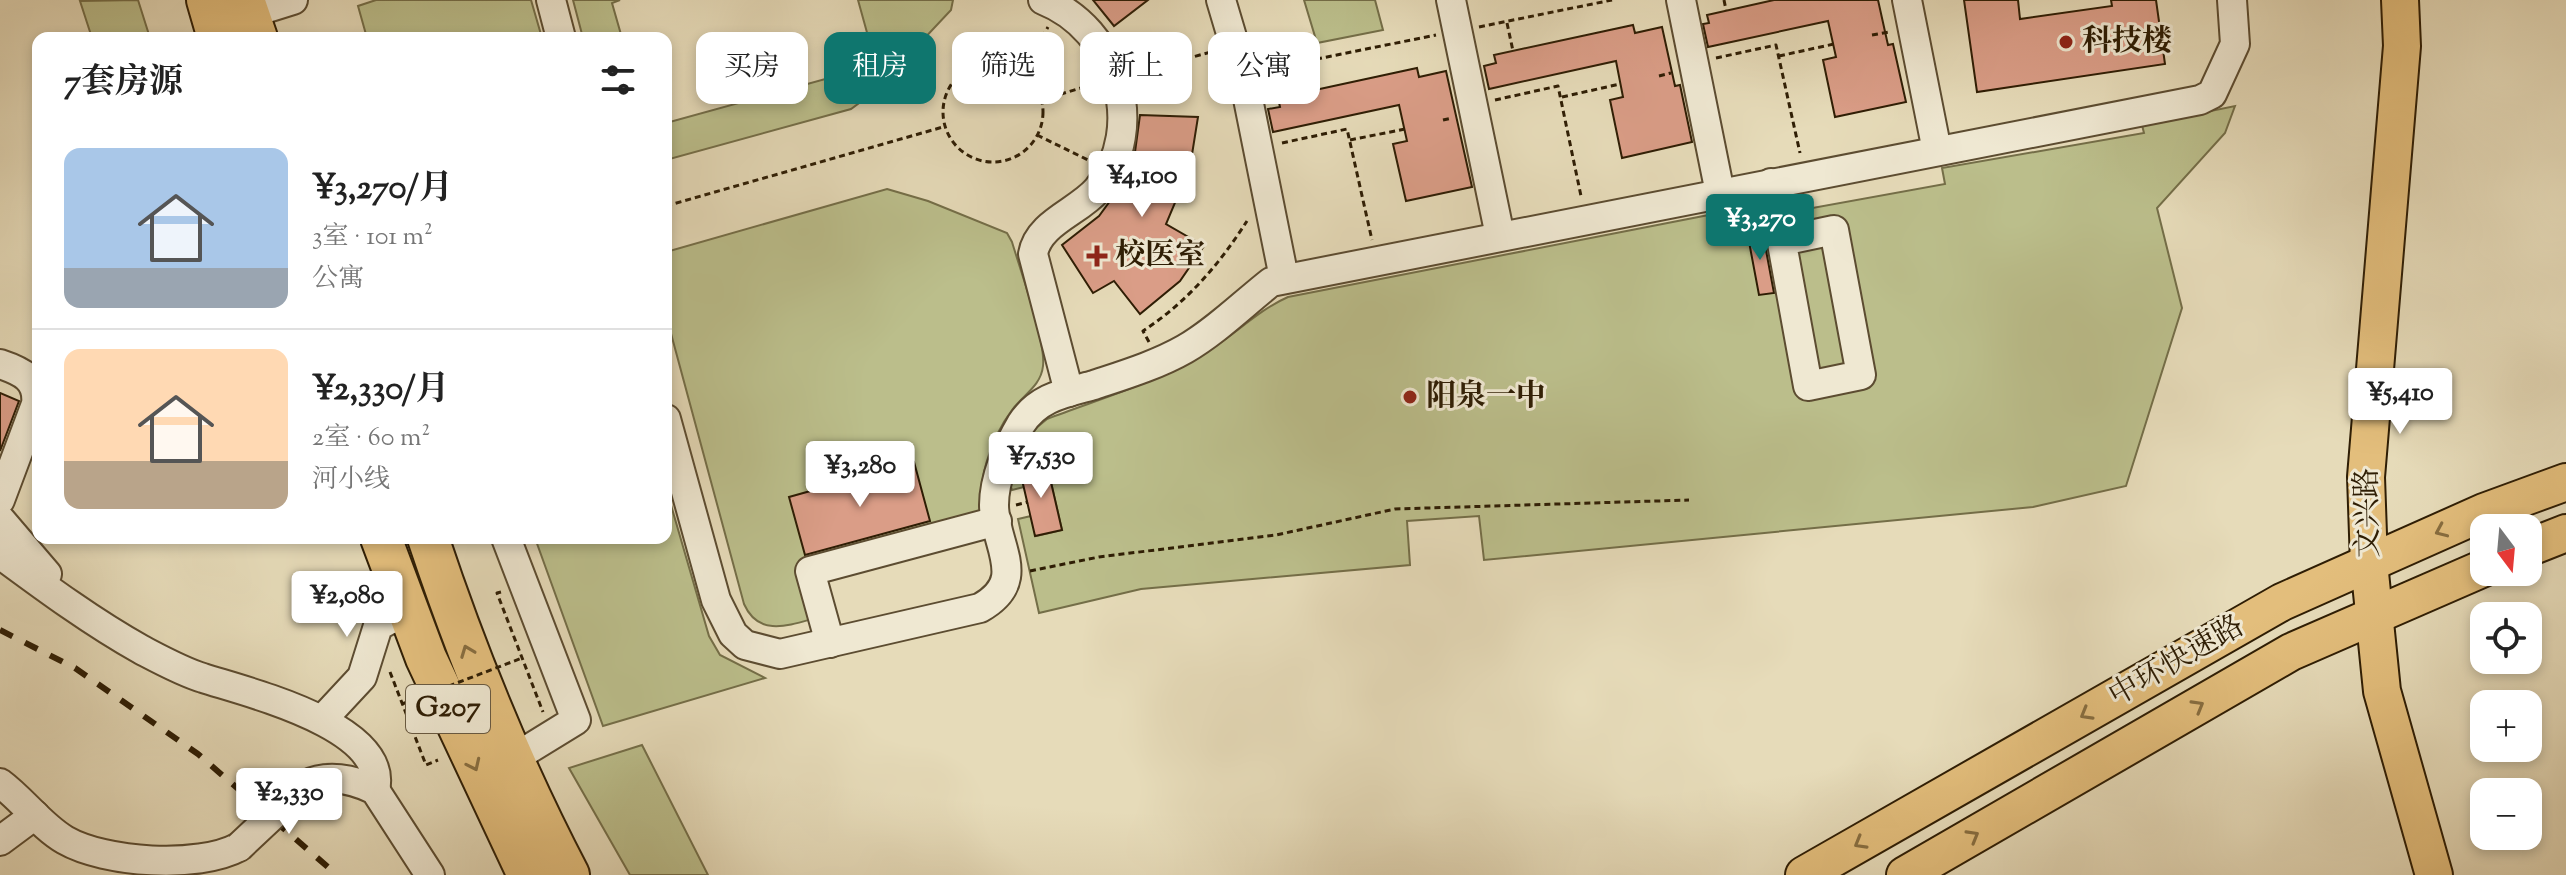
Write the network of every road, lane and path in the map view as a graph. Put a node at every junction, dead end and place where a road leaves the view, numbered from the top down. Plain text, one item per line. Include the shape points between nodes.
1 (207, 0) edge
2 (293, 0) edge
3 (551, 0) edge
4 (1221, 0) edge
5 (1451, 0) edge
6 (1612, 0) edge
7 (1681, 0) edge
8 (1724, 0) edge
9 (1907, 0) edge
10 (2232, 0) edge
11 (2400, 0) edge
12 (1050, 4) edge
13 (1726, 10) dead end
14 (1507, 21) junction
15 (242, 23) edge
16 (1459, 31) junction
17 (559, 32) edge
18 (1039, 32) edge
19 (1089, 32) edge
20 (1231, 32) edge
21 (1834, 44) dead end
22 (1513, 51) dead end
23 (1779, 56) junction
24 (1320, 59) edge
25 (1694, 63) junction
26 (1620, 84) dead end
27 (952, 86) edge
28 (1560, 97) junction
29 (1042, 104) edge
30 (1122, 104) edge
31 (1249, 104) edge
32 (1474, 105) junction
33 (945, 127) junction
34 (1405, 129) dead end
35 (1037, 135) junction
36 (1350, 140) junction
37 (1258, 149) junction
38 (1937, 151) junction
39 (1109, 171) junction
40 (1805, 177) junction
41 (1771, 183) junction
42 (1266, 191) junction
43 (1720, 193) junction
44 (672, 204) edge
45 (1586, 219) junction
46 (1500, 236) junction
47 (1782, 241) junction
48 (1376, 260) junction
49 (1284, 278) junction
50 (1160, 361) junction
51 (0, 364) edge
52 (32, 382) edge
53 (1069, 392) junction
54 (32, 415) edge
55 (672, 441) edge
56 (2566, 482) edge
57 (0, 500) edge
58 (1689, 500) dead end
59 (0, 519) edge
60 (997, 521) junction
61 (2566, 533) edge
62 (2542, 542) edge
63 (383, 544) edge
64 (430, 544) edge
65 (508, 544) edge
66 (0, 554) edge
67 (2369, 563) junction
68 (2470, 574) edge
69 (1007, 575) junction
70 (502, 607) dead end
71 (408, 610) junction
72 (79, 611) junction
73 (2374, 616) junction
74 (830, 643) junction
75 (522, 658) junction
76 (388, 667) dead end
77 (402, 704) junction
78 (540, 706) dead end
79 (322, 720) junction
80 (438, 760) dead end
81 (511, 760) junction
82 (0, 783) edge
83 (375, 790) junction
84 (35, 815) junction
85 (0, 841) edge
86 (430, 875) edge
87 (528, 875) edge
88 (569, 875) edge
89 (1804, 875) edge
90 (1905, 875) edge
91 (2434, 875) edge

1 - 15 highway
2 - 15 street
3 - 17 street
4 - 20 street
5 - 16 street
6 - 14 path
7 - 25 street
8 - 13 path
9 - 38 street
10 - 38 street via 2235,44 2206,98
11 - 67 main road, 文兴路 via 2402,46 2366,477
12 - 18 path
12 - 19 street
14 - 16 path
14 - 22 path
16 - 24 path
16 - 32 street
21 - 23 path
23 - 25 path via 1776,45
23 - 40 path
25 - 43 street
26 - 28 path
27 - 33 path via 942,116
28 - 32 path via 1558,86
28 - 45 path
29 - 35 path
30 - 39 street via 1122,129
31 - 37 street
32 - 46 street
33 - 35 path via 967,155 989,162 1012,158
33 - 44 path
34 - 36 path
35 - 39 path
36 - 37 path via 1347,129
36 - 48 path
37 - 42 street
38 - 40 street
39 - 53 street via 1090,197 1034,244
40 - 41 street
41 - 43 street
41 - 47 street
42 - 49 street
42 - 50 path via 1209,272 1172,311 1143,331
43 - 45 street
45 - 46 street
46 - 48 street
47 - 47 street via 1808,386 1861,375 1834,230
48 - 49 street
49 - 50 street
50 - 53 street
51 - 52 street
53 - 60 street via 1043,400 1014,436 996,493
54 - 57 street
55 - 74 street via 716,600 733,634 767,653
56 -> 67 main road, 中环快速路
58 - 69 path via 1395,509 1276,535 1099,557
59 - 72 street
60 - 69 street
60 - 74 street via 810,571
61 - 62 main road
63 - 71 highway, G207
81 -> 64 highway, G207
65 - 81 street via 576,720
66 - 72 street
67 - 73 main road, 文兴路
67 -> 89 main road, 中环快速路 via 2282,602
68 - 73 main road, 中环快速路
69 - 74 street via 999,594 980,608
70 - 75 path
71 - 79 street via 378,626 356,688
71 -> 87 highway, G207 via 454,724
72 - 79 street via 200,677 293,705
90 -> 73 main road, 中环快速路 via 2291,652
73 - 91 main road, 文兴路 via 2382,691
75 - 77 path, bridge
75 - 78 path
76 - 77 path
77 - 80 path via 426,765
79 - 83 street via 368,759 377,775
81 - 88 highway, G207
82 - 84 street
83 - 84 street, bridge via 322,778 305,785 239,847 219,855 167,860 122,859 78,847
83 - 86 street
84 - 85 street

